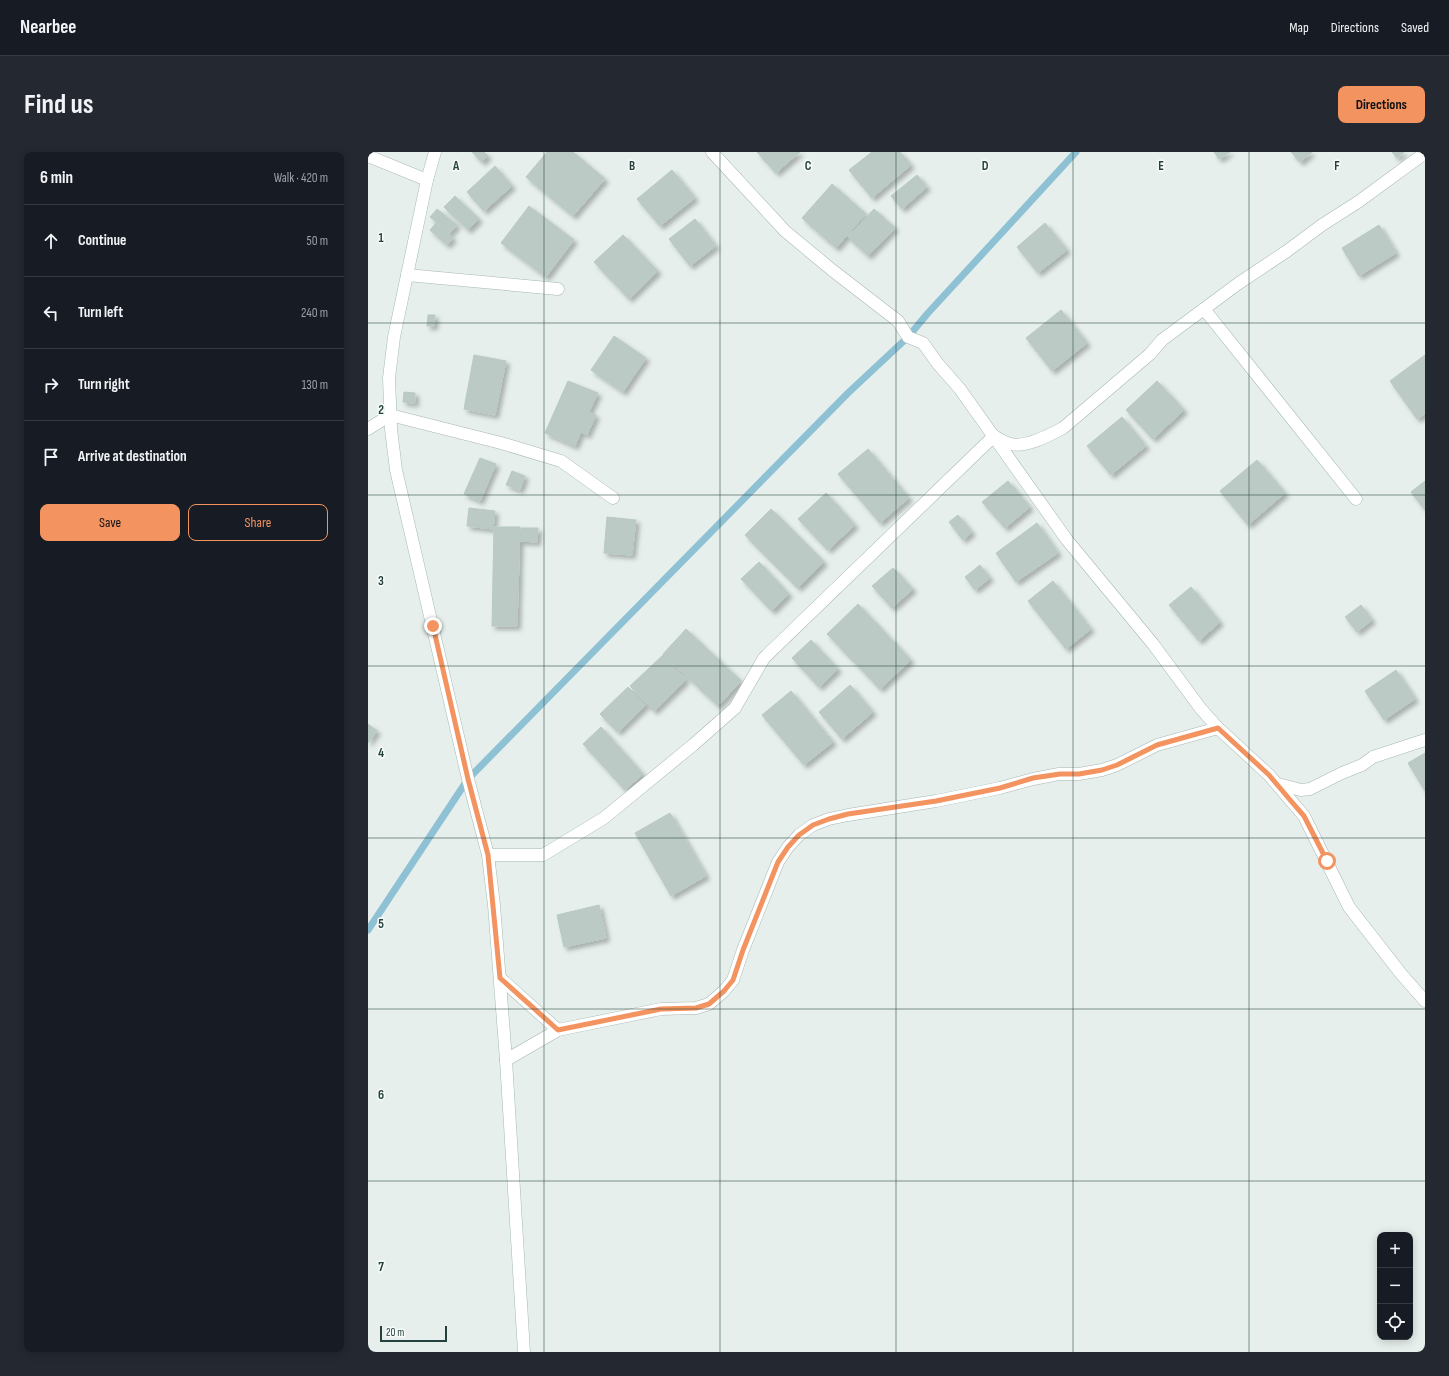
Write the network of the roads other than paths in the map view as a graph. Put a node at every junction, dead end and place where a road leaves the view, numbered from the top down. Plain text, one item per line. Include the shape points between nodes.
1 (434, 152) edge
2 (716, 153) edge
3 (1425, 153) edge
4 (368, 156) edge
5 (427, 180) junction
6 (407, 275) junction
7 (558, 289) dead end
8 (1204, 309) junction
9 (390, 415) junction
10 (368, 429) edge
11 (994, 436) junction
12 (613, 498) dead end
13 (1356, 499) dead end
14 (1218, 728) junction
15 (1425, 740) edge
16 (1276, 784) junction
17 (488, 855) junction
18 (500, 978) junction
19 (1425, 1001) edge
20 (558, 1030) junction
21 (506, 1060) junction
22 (524, 1352) edge

1 - 5 street
2 - 11 street via 785,231 898,321 908,337 923,343
3 - 8 street
4 - 5 street
5 - 6 street
6 - 7 street
6 - 9 street via 394,337 389,378
8 - 11 street via 1162,340 1150,354 1064,428 1024,445 1010,444
8 - 13 street
9 - 10 street
9 - 12 street via 561,461
9 - 17 street via 396,470
11 - 14 street via 1067,540
11 - 17 street via 764,658 734,708 693,746 604,818 543,855
14 - 16 street
14 - 20 street via 1157,745 1102,770 1033,778 1000,788 936,801 848,814 813,825 799,835 778,862 733,980 709,1004 696,1008 661,1009
15 - 16 street via 1373,757 1362,765 1310,789 1292,789
16 - 19 street via 1304,816 1349,907
17 - 18 street
18 - 20 street
18 - 21 street
20 - 21 street
21 - 22 street

